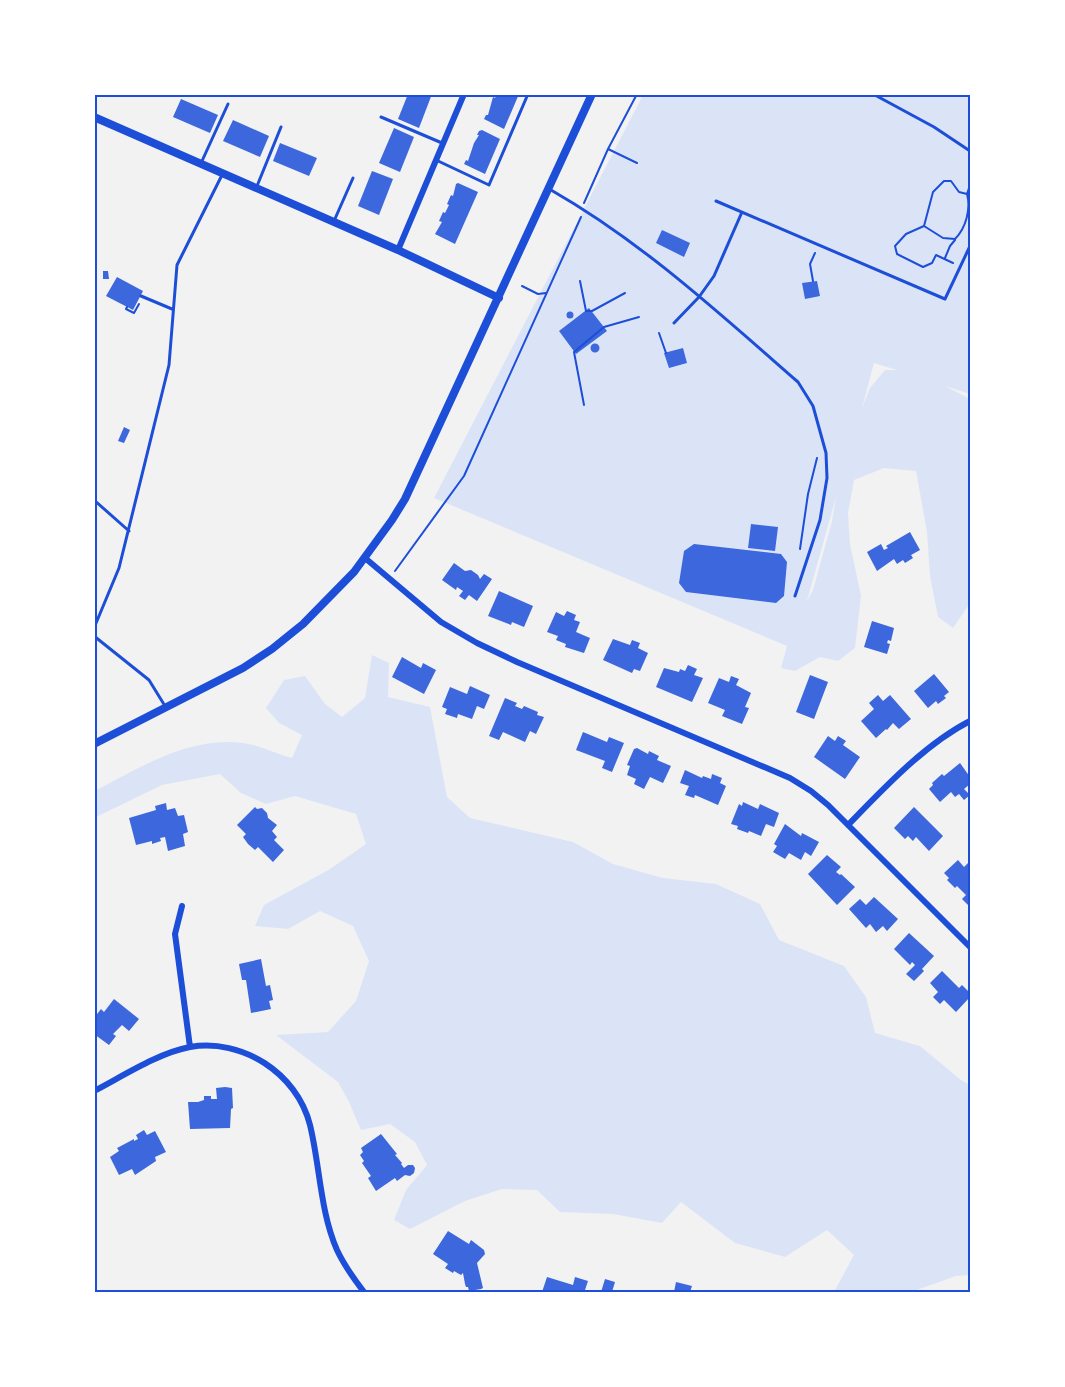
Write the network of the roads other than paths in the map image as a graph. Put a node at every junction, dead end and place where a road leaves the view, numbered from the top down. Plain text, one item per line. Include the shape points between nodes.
1 (464, 94) edge
2 (528, 94) edge
3 (592, 94) edge
4 (873, 94) edge
5 (228, 104) dead end
6 (94, 117) edge
7 (381, 117) dead end
8 (281, 127) dead end
9 (443, 144) junction
10 (970, 151) edge
11 (436, 160) junction
12 (202, 163) junction
13 (222, 173) junction
14 (353, 178) dead end
15 (256, 189) junction
16 (549, 189) junction
17 (716, 201) dead end
18 (742, 212) junction
19 (333, 223) junction
20 (970, 246) edge
21 (398, 250) junction
22 (142, 296) road end
23 (699, 297) junction
24 (499, 298) junction
25 (172, 309) junction
26 (674, 323) dead end
27 (94, 500) edge
28 (129, 532) junction
29 (365, 558) junction
30 (795, 596) dead end
31 (94, 628) edge
32 (94, 636) edge
33 (165, 708) junction
34 (970, 721) edge
35 (94, 744) edge
36 (848, 825) junction
37 (182, 906) dead end
38 (970, 947) edge
39 (190, 1047) junction
40 (94, 1091) edge
41 (364, 1293) edge

1 - 9 street
2 - 11 lane via 489,185
3 - 16 street
4 - 10 lane
5 - 12 lane
6 - 12 street
7 - 9 lane
8 - 15 lane
9 - 11 street
11 - 21 street
12 - 13 street
13 - 15 street
13 - 25 lane via 177,265
14 - 19 lane
15 - 19 street
16 - 23 lane via 661,264
16 - 24 street
17 - 18 lane
18 - 20 lane via 945,299
18 - 23 lane via 714,276
19 - 21 street
21 - 24 street
22 - 25 lane
23 - 26 lane
23 - 30 lane via 798,382 813,406 826,453 825,498
24 - 29 street via 405,499
25 - 28 lane via 169,365
27 - 28 lane
28 - 31 lane
29 - 33 street via 327,602 272,649
29 - 36 street via 441,622 477,643 790,778 811,791
32 - 33 lane via 149,680
33 - 35 street
34 - 36 street via 912,763
36 - 38 street
37 - 39 street via 175,934
39 - 40 street via 170,1052
39 - 41 street via 239,1051 258,1059 295,1092 309,1122 337,1249

